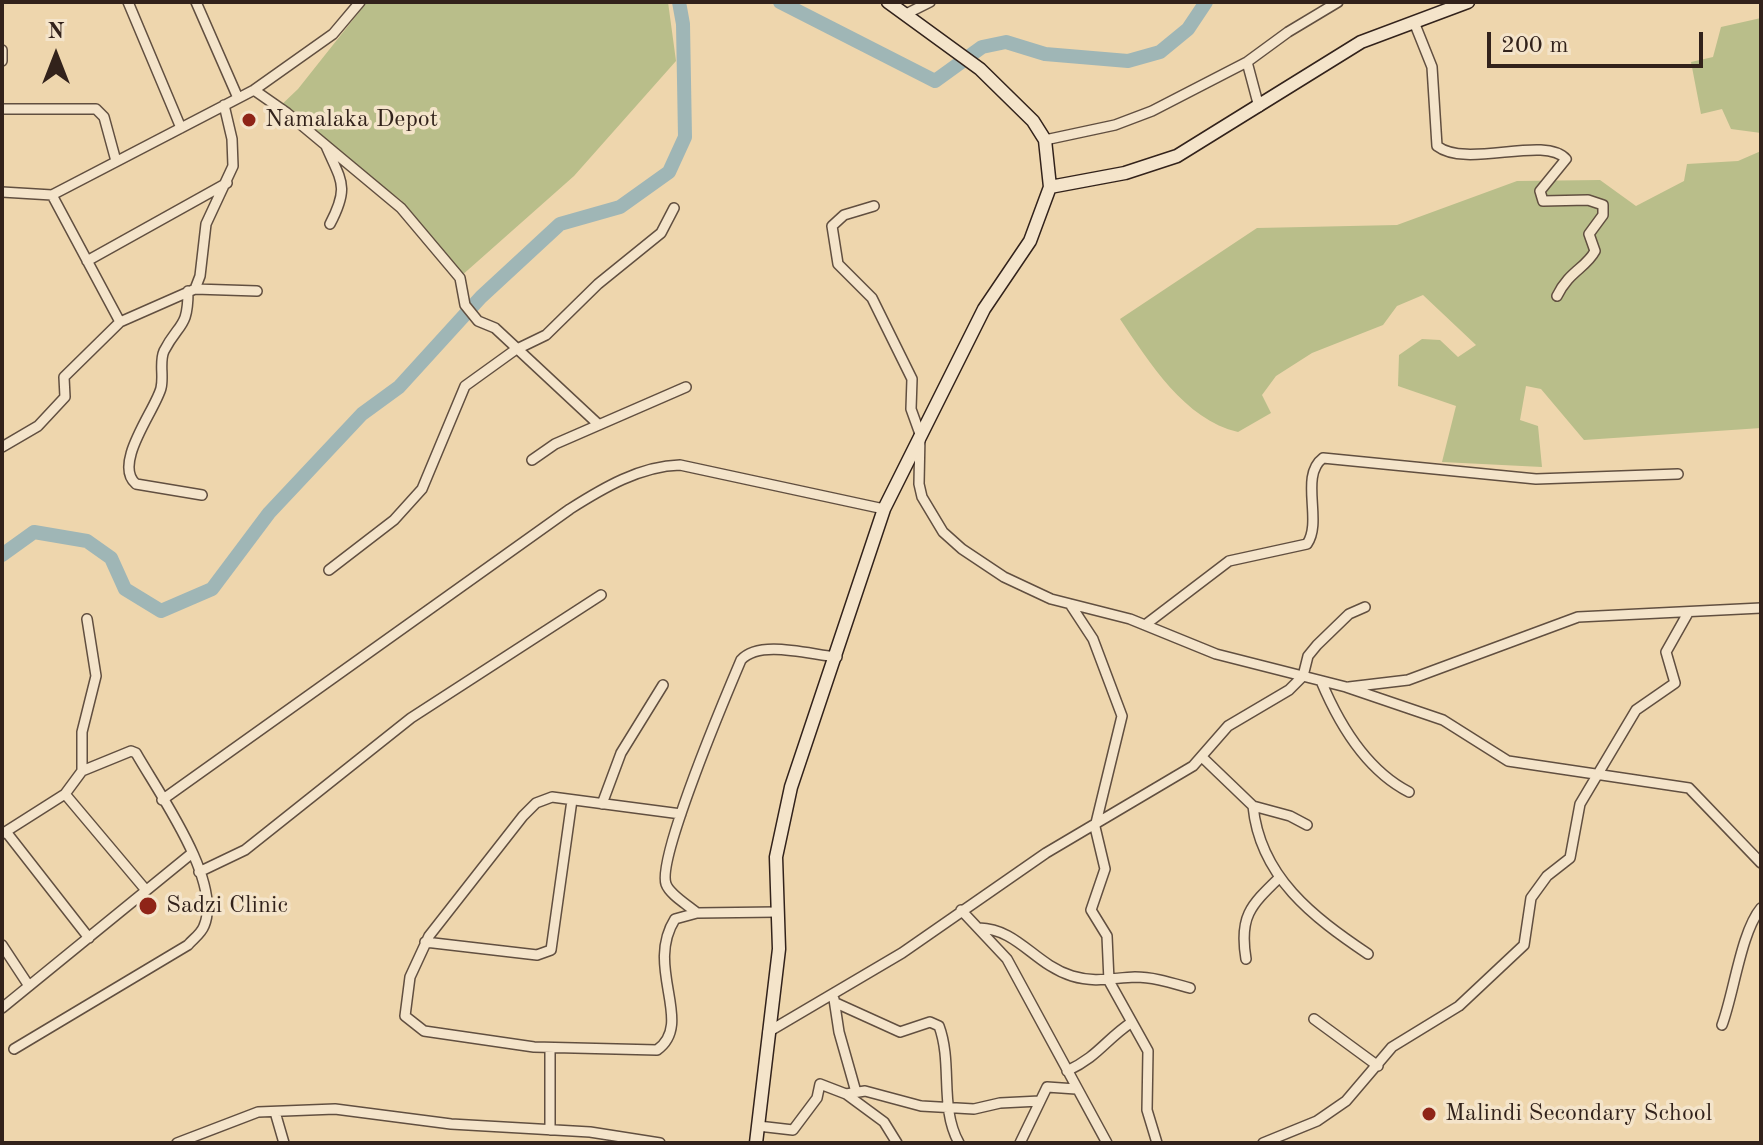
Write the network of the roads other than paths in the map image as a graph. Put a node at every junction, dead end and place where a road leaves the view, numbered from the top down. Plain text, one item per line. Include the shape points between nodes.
1 (128, 2) edge
2 (196, 2) edge
3 (360, 2) edge
4 (888, 2) edge
5 (930, 2) edge
6 (1338, 2) edge
7 (1468, 2) edge
8 (906, 14) junction
9 (1414, 22) junction
10 (2, 50) edge
11 (2, 61) edge
12 (1247, 62) junction
13 (254, 90) junction
14 (238, 98) junction
15 (224, 105) junction
16 (1259, 107) junction
17 (2, 109) edge
18 (181, 128) junction
19 (1045, 140) junction
20 (325, 143) junction
21 (116, 161) junction
22 (228, 183) junction
23 (1050, 187) junction
24 (2, 192) edge
25 (52, 195) junction
26 (874, 206) dead end
27 (674, 208) dead end
28 (330, 224) dead end
29 (87, 261) junction
30 (192, 290) junction
31 (257, 291) dead end
32 (1557, 296) dead end
33 (120, 322) junction
34 (515, 350) junction
35 (686, 387) dead end
36 (598, 424) junction
37 (920, 434) junction
38 (2, 447) edge
39 (532, 460) dead end
40 (1678, 474) dead end
41 (202, 495) dead end
42 (884, 509) junction
43 (329, 570) dead end
44 (601, 595) dead end
45 (1070, 604) junction
46 (1365, 607) dead end
47 (1761, 608) edge
48 (1688, 613) junction
49 (87, 619) dead end
50 (1145, 625) junction
51 (837, 657) junction
52 (1303, 676) junction
53 (1321, 681) junction
54 (663, 685) dead end
55 (1346, 687) junction
56 (1203, 758) junction
57 (82, 771) junction
58 (1599, 776) junction
59 (1409, 792) dead end
60 (65, 794) junction
61 (162, 800) junction
62 (572, 800) junction
63 (602, 804) junction
64 (1253, 806) junction
65 (681, 814) junction
66 (1307, 825) dead end
67 (1095, 827) junction
68 (4, 834) edge
69 (191, 854) junction
70 (1761, 863) edge
71 (199, 872) junction
72 (1279, 878) junction
73 (145, 889) junction
74 (1761, 908) edge
75 (961, 910) junction
76 (777, 912) junction
77 (697, 913) junction
78 (979, 928) junction
79 (89, 938) junction
80 (425, 942) junction
81 (2, 945) edge
82 (1368, 954) dead end
83 (1246, 959) dead end
84 (1109, 981) junction
85 (29, 986) junction
86 (1190, 988) dead end
87 (835, 999) junction
88 (2, 1008) edge
89 (1314, 1019) dead end
90 (1132, 1022) junction
91 (1722, 1025) dead end
92 (768, 1032) junction
93 (550, 1048) junction
94 (14, 1049) dead end
95 (1378, 1066) junction
96 (1067, 1071) junction
97 (1076, 1089) junction
98 (851, 1093) junction
99 (1040, 1101) junction
100 (948, 1107) junction
101 (275, 1112) junction
102 (758, 1126) junction
103 (550, 1130) junction
104 (636, 1141) edge
105 (177, 1143) edge
106 (284, 1143) edge
107 (660, 1143) edge
108 (756, 1143) edge
109 (897, 1143) edge
110 (959, 1143) edge
111 (1020, 1143) edge
112 (1107, 1143) edge
113 (1157, 1143) edge
114 (1263, 1143) edge

1 - 18 street
2 - 14 street
3 - 13 street via 333,34
4 - 8 street
5 - 8 street
6 - 12 street
7 - 9 street
8 - 19 street via 980,69
9 - 16 street via 1350,48
9 - 32 street via 1435,80 1437,146 1456,153 1562,155 1563,166 1540,191 1543,201 1603,205 1603,215 1589,234 1593,256 1566,278
10 - 11 street
12 - 16 street
12 - 19 street via 1152,111
13 - 14 street
13 - 20 street
14 - 15 street
15 - 18 street
15 - 22 street via 234,152
16 - 23 street via 1177,156 1125,173
17 - 21 street via 96,109 104,117
18 - 21 street
19 - 23 street
20 - 28 street via 342,179
20 - 34 street via 414,222 460,278 465,305
21 - 25 street
22 - 29 street
22 - 30 street via 206,224 200,276
23 - 37 street via 1030,241 984,309
24 - 25 street
25 - 29 street
26 - 37 street via 840,217 832,226 832,239 838,264 872,298 912,379 911,409
27 - 34 street via 661,233 546,335
29 - 33 street
30 - 31 street
30 - 33 street
30 - 41 street via 187,320 163,355 160,392 146,416 130,472 136,484
33 - 38 street via 64,377 65,397 46,420
34 - 36 street via 539,366
34 - 43 street via 465,386 433,469 413,501
35 - 36 street
36 - 39 street
37 - 42 street
37 - 45 street via 920,490 943,532 1004,577
40 - 50 street via 1536,479 1323,458 1314,471 1307,544 1229,561
42 - 51 street
42 - 61 street via 680,465 630,477 570,509
44 - 71 street via 411,718 245,850
45 - 50 street
45 - 67 street via 1093,639 1122,716
46 - 52 street via 1349,614 1317,645
47 - 48 street
48 - 55 street via 1570,619 1408,680
48 - 58 street via 1666,652 1674,685 1636,710
49 - 57 street via 96,676 82,732
50 - 52 street via 1216,654
51 - 65 street via 760,650 743,657
51 - 76 street via 780,826
52 - 53 street
52 - 56 street via 1273,702 1228,726
53 - 55 street
53 - 59 street via 1357,745 1387,778
54 - 63 street via 621,753
55 - 58 street via 1443,720 1508,761
56 - 64 street
56 - 67 street
57 - 60 street
57 - 61 street via 136,753
58 - 70 street via 1689,788
58 - 95 street via 1580,804 1570,858 1547,876 1529,904 1524,945 1459,1006 1396,1043
60 - 68 street
60 - 73 street
61 - 69 street
62 - 63 street
62 - 80 street via 547,798 536,803
62 - 80 street via 551,950 537,955
63 - 65 street
64 - 66 street
64 - 72 street via 1258,837
65 - 77 street via 665,879 669,890
67 - 75 street
67 - 84 street via 1105,869 1091,910 1107,936
68 - 79 street
69 - 71 street
69 - 73 street
71 - 94 street via 206,917 188,945
72 - 82 street via 1316,916
72 - 83 street via 1249,909 1243,927
73 - 79 street
74 - 91 street via 1749,931
75 - 78 street
75 - 87 street
76 - 77 street
76 - 92 street via 779,949
77 - 93 street via 675,919 663,953 674,1018 672,1033 662,1046 648,1051
78 - 84 street via 1003,932 1043,963 1072,976
78 - 96 street via 1007,959
79 - 85 street
80 - 93 street via 405,993 405,1016 415,1027
81 - 85 street
84 - 86 street via 1146,978
84 - 90 street
85 - 88 street
87 - 92 street
87 - 98 street
87 - 100 street via 900,1032 937,1023 947,1060
89 - 95 street
90 - 96 street via 1094,1057
90 - 113 street via 1148,1051 1147,1110
92 - 102 street
93 - 103 street
95 - 114 street via 1353,1095 1320,1119
96 - 97 street
97 - 99 street via 1050,1086
97 - 112 street
98 - 100 street
98 - 102 street via 819,1085 817,1098 794,1129
98 - 109 street via 884,1122
99 - 100 street
99 - 111 street
100 - 110 street
101 - 103 street via 354,1110 451,1124
101 - 105 street via 239,1118
101 - 106 street
102 - 108 street
103 - 104 street
104 - 107 street

